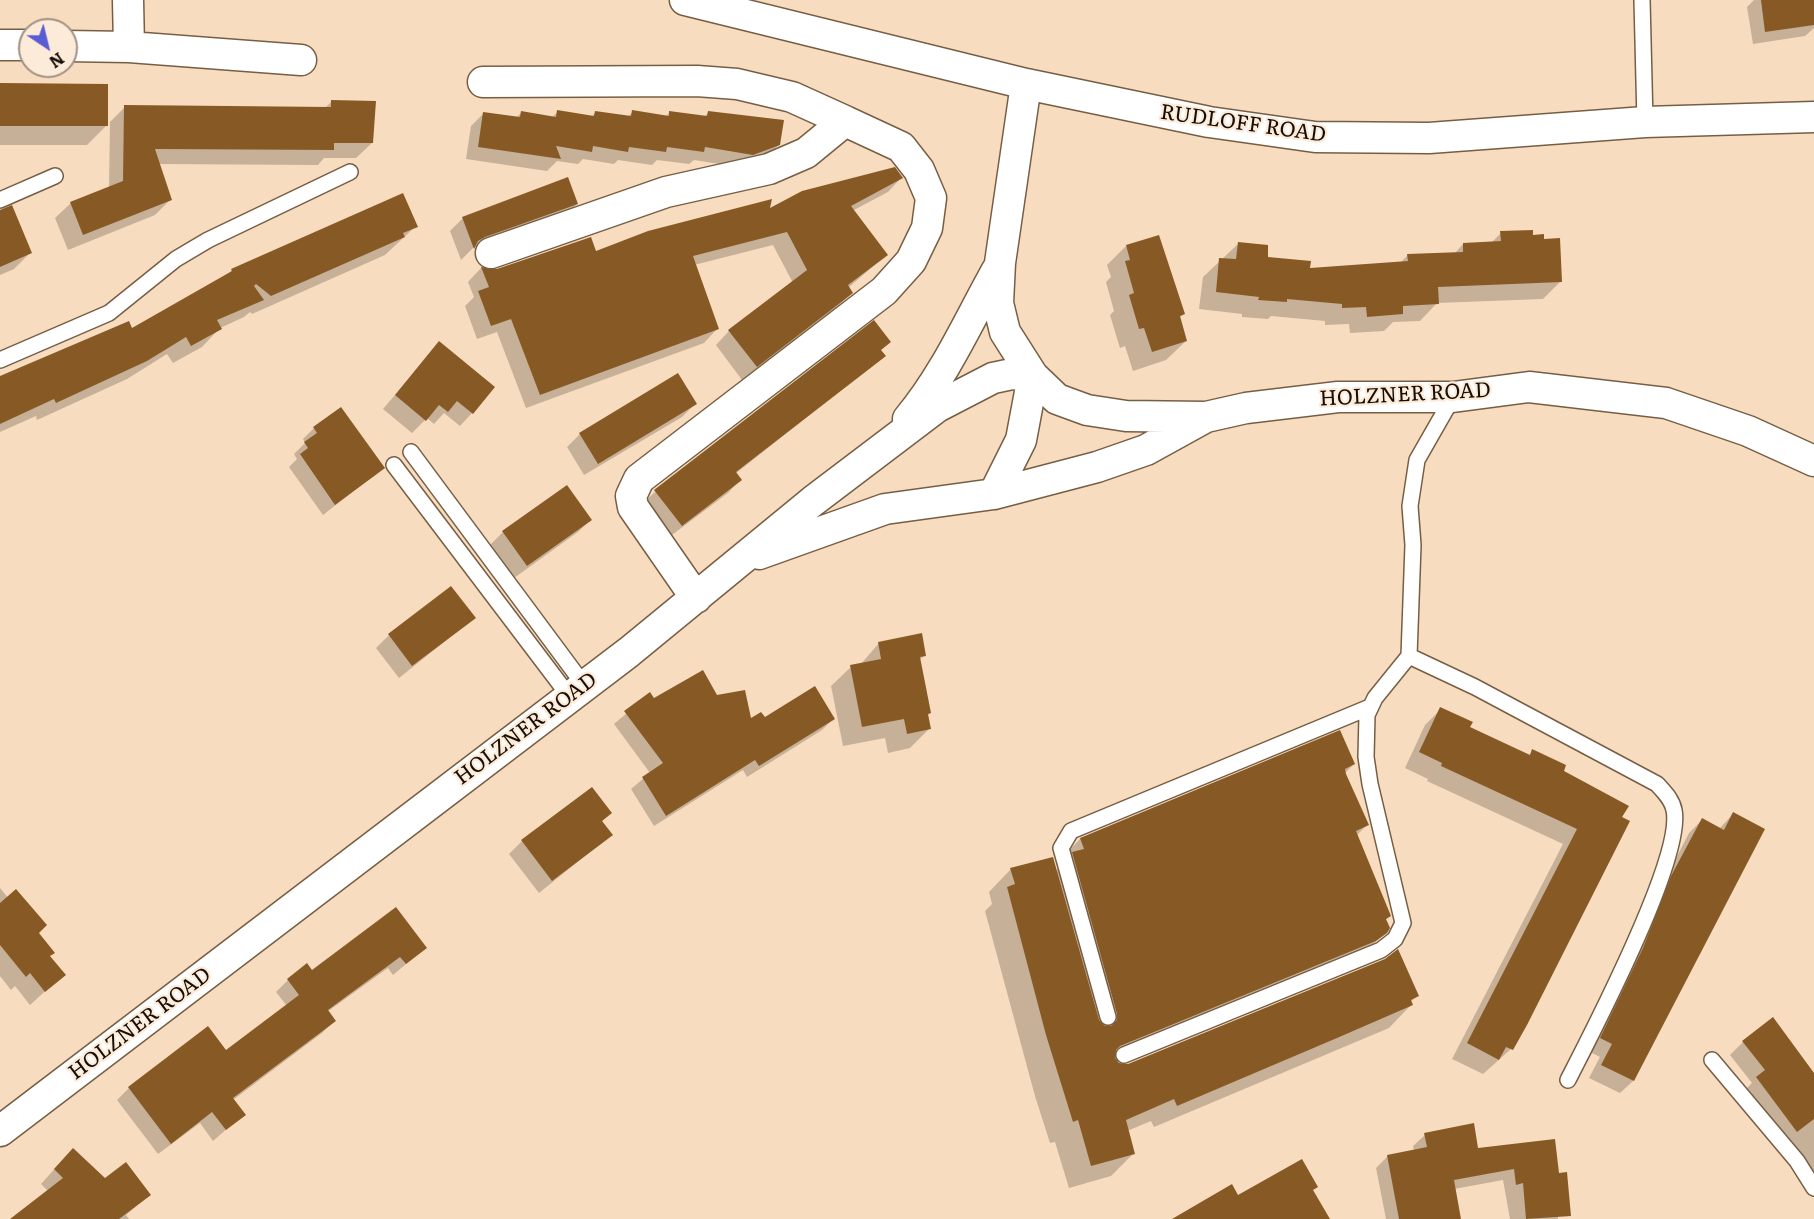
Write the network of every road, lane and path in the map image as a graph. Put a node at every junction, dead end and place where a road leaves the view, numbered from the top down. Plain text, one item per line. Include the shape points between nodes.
1 (128, 0) edge
2 (685, 0) edge
3 (1642, 0) edge
4 (0, 45) edge
5 (18, 45) edge
6 (78, 46) edge
7 (129, 46) junction
8 (301, 60) dead end
9 (483, 82) dead end
10 (1026, 84) junction
11 (1814, 117) edge
12 (846, 121) junction
13 (1645, 122) junction
14 (350, 172) dead end
15 (55, 176) dead end
16 (0, 200) edge
17 (491, 253) dead end
18 (1000, 263) junction
19 (0, 360) edge
20 (1033, 376) junction
21 (1453, 397) junction
22 (1206, 417) junction
23 (883, 448) junction
24 (411, 452) dead end
25 (1814, 461) edge
26 (394, 465) dead end
27 (994, 494) junction
28 (743, 559) junction
29 (696, 598) junction
30 (1409, 656) junction
31 (576, 690) junction
32 (1370, 707) junction
33 (1107, 1017) dead end
34 (1124, 1055) dead end
35 (1712, 1060) dead end
36 (1568, 1080) dead end
37 (0, 1131) edge
38 (1814, 1188) edge

1 - 7 street
2 - 10 street, RUDLOFF ROAD
3 - 13 lane
4 - 5 street
6 - 7 street
7 - 8 street
9 - 12 street via 737,84 792,97
10 - 13 street, RUDLOFF ROAD via 1209,122 1315,137 1429,138
10 - 18 street, HOLZNER ROAD
11 - 13 street, RUDLOFF ROAD
12 - 17 street via 806,153 769,169 666,192
12 - 29 street via 901,147 919,170 931,198 927,228 911,261 884,291 678,448 633,488 633,507
14 - 19 lane via 200,245 109,313
15 - 16 lane
18 - 20 street, HOLZNER ROAD via 998,303 1005,332
18 - 23 street via 925,398
20 - 22 street, HOLZNER ROAD via 1057,399 1087,410 1126,416
20 - 23 street via 1012,374 983,382 937,407
20 - 27 street via 1021,440
21 - 22 street, HOLZNER ROAD via 1338,396
21 - 25 street, HOLZNER ROAD via 1529,387 1666,403 1748,431
21 - 30 lane via 1417,460 1410,506 1413,545
22 - 27 street, HOLZNER ROAD via 1146,450
23 - 28 street
24 - 31 lane
26 - 31 lane
27 - 28 street, HOLZNER ROAD via 885,509
28 - 29 street, HOLZNER ROAD
29 - 31 street, HOLZNER ROAD
30 - 32 lane
30 - 36 lane via 1657,784 1668,795 1674,810 1675,826 1657,890
31 - 37 street, HOLZNER ROAD
32 - 33 lane via 1071,831 1061,848
32 - 34 lane via 1366,757 1403,923 1395,939 1381,950
35 - 38 lane via 1797,1161

